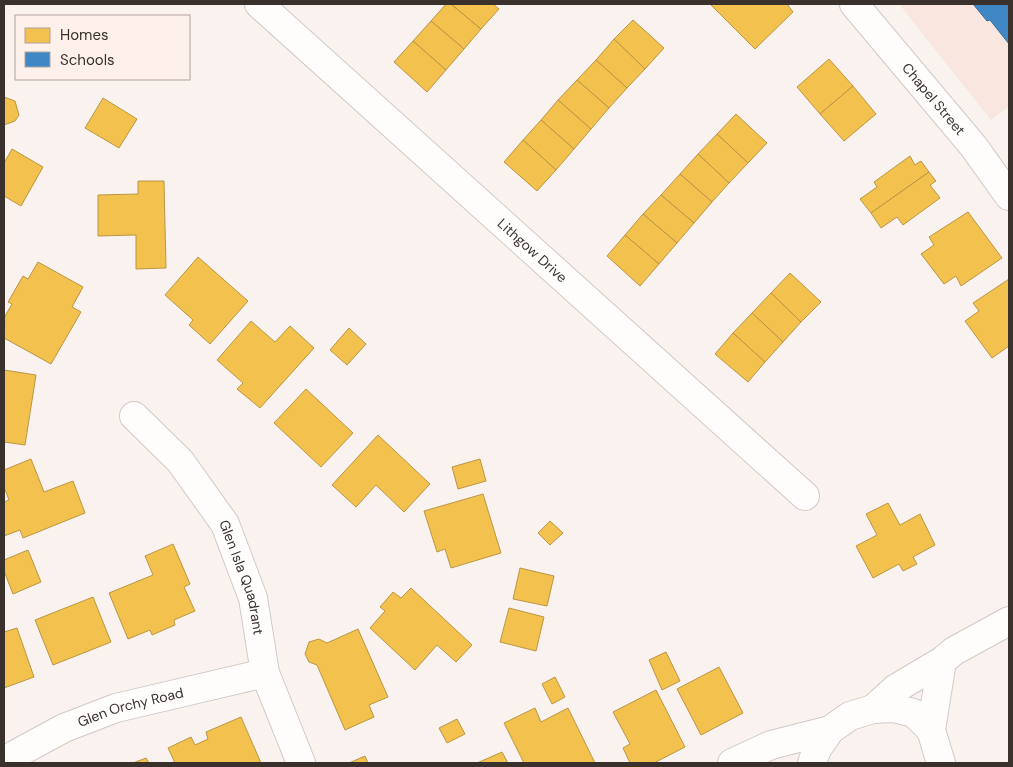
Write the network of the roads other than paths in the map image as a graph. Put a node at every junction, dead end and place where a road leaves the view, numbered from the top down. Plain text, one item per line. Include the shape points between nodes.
1 (259, 4) edge
2 (854, 4) edge
3 (1009, 196) edge
4 (134, 416) dead end
5 (805, 496) dead end
6 (1009, 621) edge
7 (942, 661) junction
8 (265, 674) junction
9 (873, 708) junction
10 (830, 730) junction
11 (930, 730) junction
12 (4, 762) edge
13 (301, 763) edge
14 (732, 763) edge
15 (812, 763) edge
16 (941, 763) edge

1 - 5 street, Lithgow Drive
2 - 3 street, Chapel Street via 974,147
4 - 8 street, Glen Isla Quadrant via 180,461 225,524 253,598
6 - 7 street
7 - 9 street via 895,689
7 - 11 street
8 - 12 street, Glen Orchy Road via 116,708 64,728
8 - 13 street, Glen Isla Quadrant
9 - 10 street via 850,716
9 - 11 street via 894,708 914,714
10 - 14 street via 771,745
10 - 15 street
11 - 16 street

